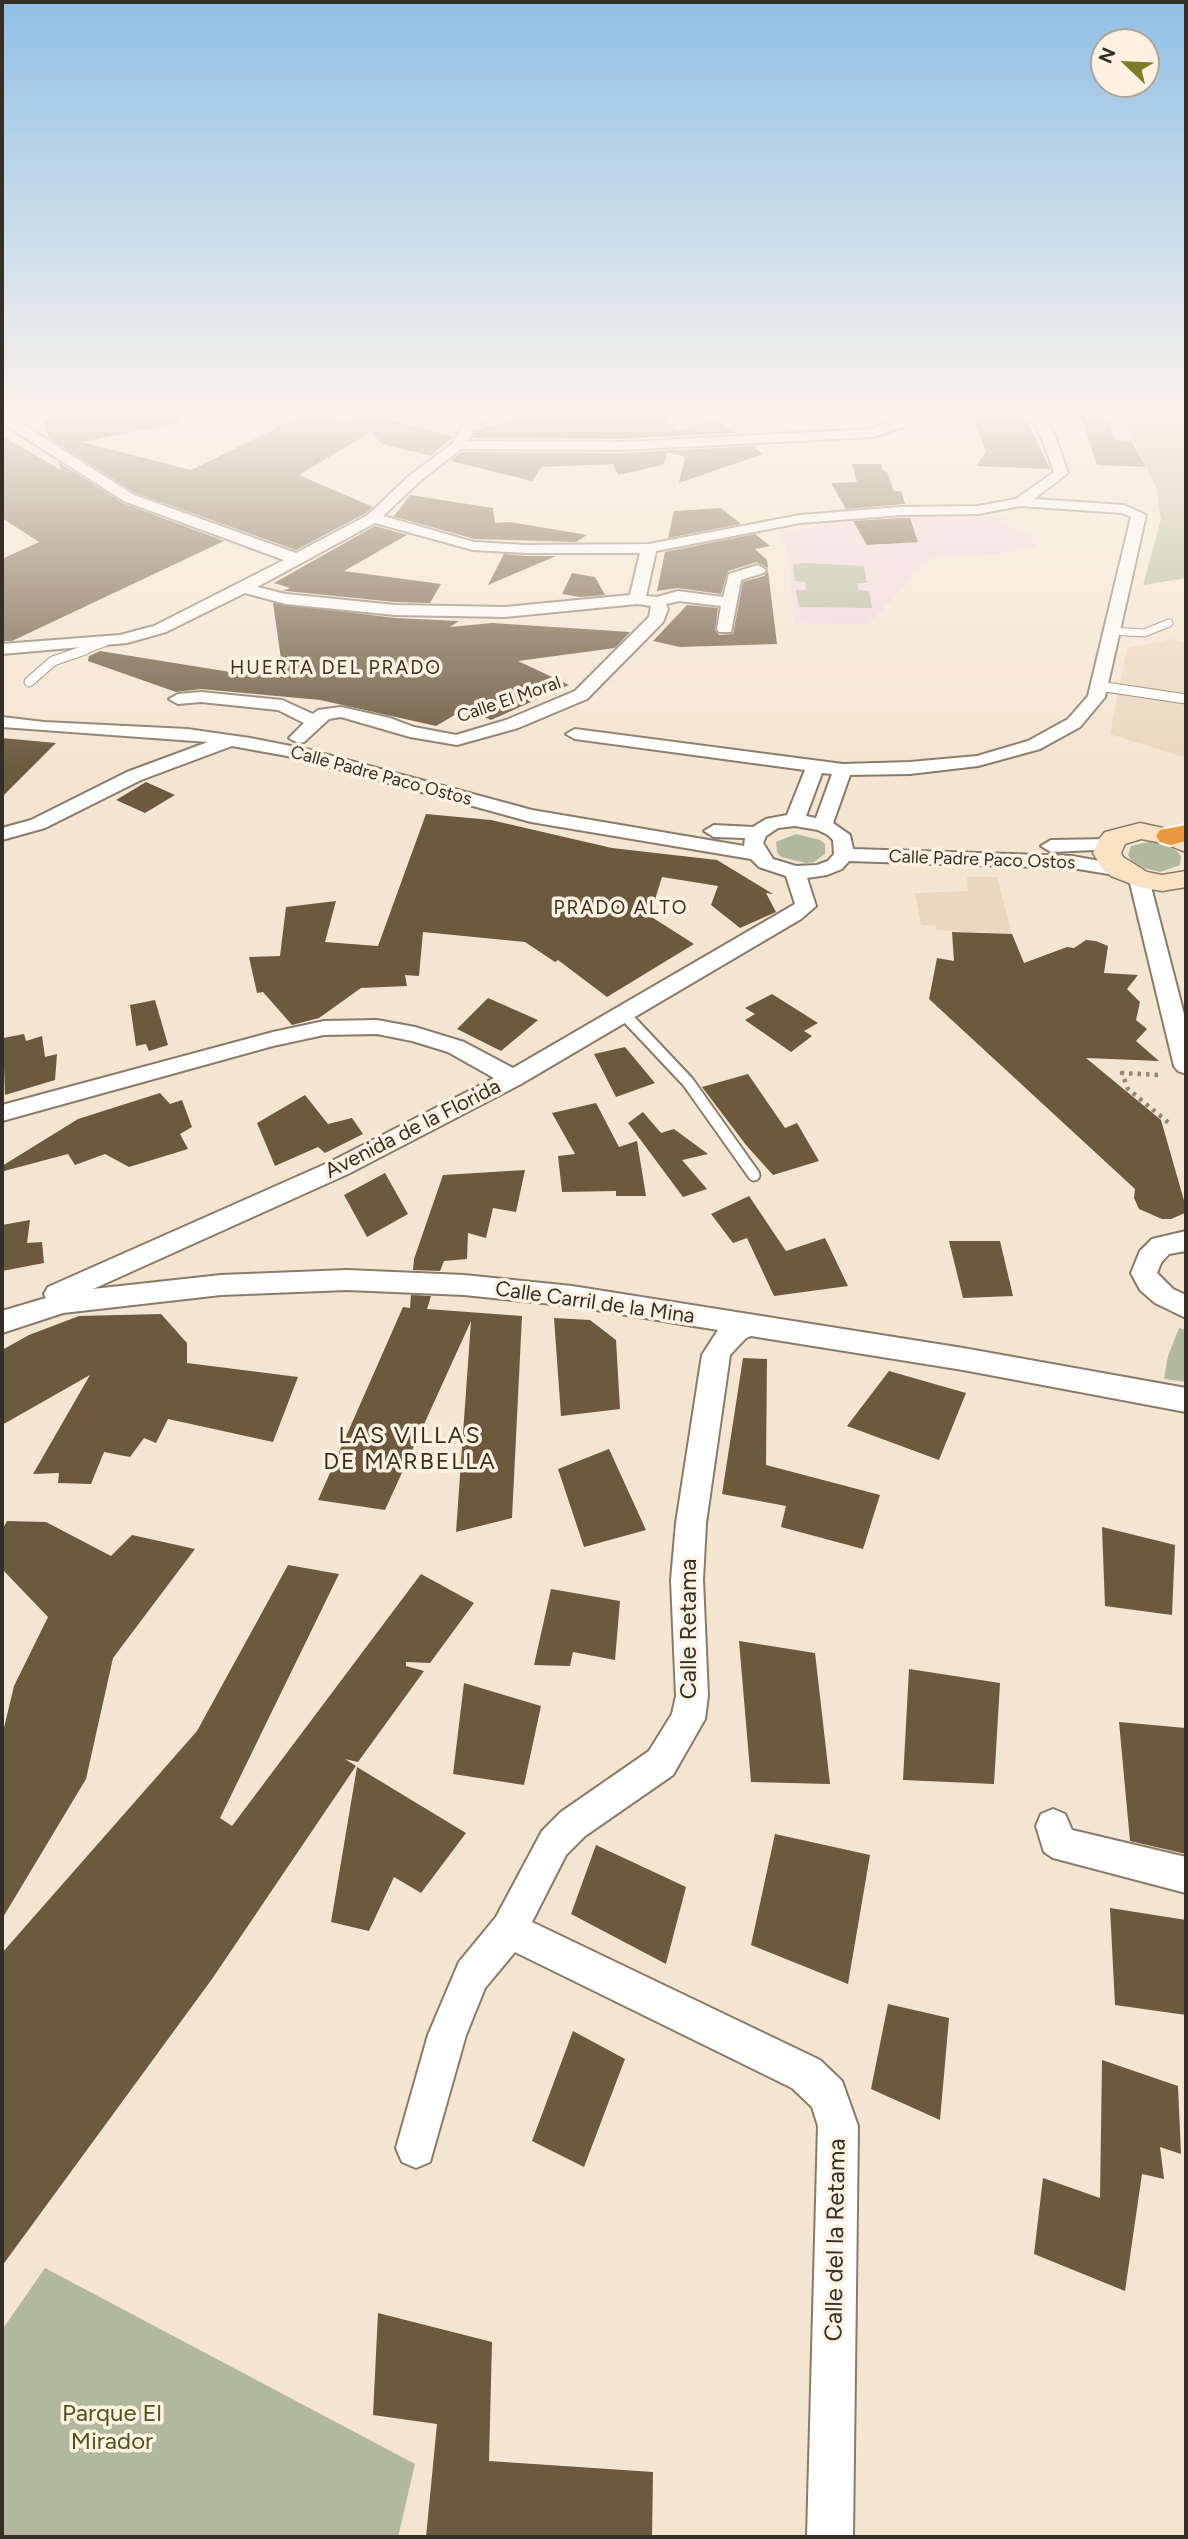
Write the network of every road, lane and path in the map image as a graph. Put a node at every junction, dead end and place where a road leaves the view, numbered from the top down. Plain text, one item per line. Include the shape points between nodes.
1 (216, 529) edge
2 (350, 529) edge
3 (416, 529) edge
4 (745, 529) edge
5 (1136, 529) edge
6 (649, 548) junction
7 (297, 559) junction
8 (758, 570) dead end
9 (243, 589) junction
10 (637, 599) junction
11 (657, 602) junction
12 (729, 602) junction
13 (1169, 623) dead end
14 (725, 629) dead end
15 (1111, 631) junction
16 (104, 643) junction
17 (2, 649) edge
18 (29, 682) dead end
19 (1099, 686) junction
20 (178, 699) dead end
21 (1186, 699) edge
22 (2, 709) edge
23 (2, 722) edge
24 (313, 722) junction
25 (575, 734) dead end
26 (298, 738) junction
27 (231, 740) junction
28 (815, 767) junction
29 (843, 770) junction
30 (795, 820) junction
31 (822, 825) junction
32 (757, 833) junction
33 (2, 834) edge
34 (1181, 838) edge
35 (1109, 845) junction
36 (843, 847) junction
37 (757, 854) junction
38 (795, 872) junction
39 (1130, 875) junction
40 (1186, 879) edge
41 (623, 1013) junction
42 (1186, 1066) edge
43 (1158, 1075) dead end
44 (513, 1078) junction
45 (2, 1113) edge
46 (1170, 1124) dead end
47 (754, 1175) dead end
48 (1186, 1241) edge
49 (1186, 1307) edge
50 (2, 1320) edge
51 (747, 1326) junction
52 (1186, 1400) edge
53 (1053, 1826) dead end
54 (1186, 1875) edge
55 (509, 1930) junction
56 (416, 2148) dead end
57 (830, 2537) edge

1 - 7 street
2 - 7 street
3 - 6 street via 472,546
4 - 6 street
5 - 15 street
6 - 10 street
7 - 9 street
8 - 12 street via 734,577
9 - 10 street via 346,607 457,612
9 - 16 street via 159,629
10 - 11 street
11 - 12 street via 678,596
11 - 24 street, Calle El Moral via 657,619 581,695 512,724 457,740 341,712 324,714
12 - 14 street
13 - 15 lane via 1144,634
15 - 19 street
16 - 17 street
16 - 18 lane via 53,661
19 - 21 lane
19 - 29 street via 1096,697 1074,723 1034,746 978,761
20 - 24 street via 282,705
22 - 26 street, Calle Padre Paco Ostos via 197,722
23 - 27 street, Calle Padre Paco Ostos
24 - 26 street
25 - 28 street
26 - 32 street, Calle Padre Paco Ostos via 572,809 706,830
27 - 33 street via 134,776 49,820
27 - 37 street, Calle Padre Paco Ostos via 300,753 531,816
28 - 29 street
28 - 30 street
29 - 31 street
30 - 31 street
30 - 32 street via 773,823
31 - 36 street
32 - 37 street via 753,843
34 - 35 main road via 1140,831 1115,838
35 - 36 street, Calle Padre Paco Ostos
35 - 39 main road via 1112,862
36 - 38 street via 835,864 820,871
36 - 39 street, Calle Padre Paco Ostos via 1072,862
37 - 38 street via 779,869
38 - 41 street, Avenida de la Florida via 806,906
39 - 40 main road via 1162,883
39 - 42 street
41 - 44 street, Avenida de la Florida
41 - 47 lane via 688,1082
43 - 46 path via 1122,1073 1128,1089
44 - 45 street via 456,1047 415,1034 377,1027 324,1028
44 - 50 street, Avenida de la Florida via 339,1168
48 - 49 street via 1161,1246 1149,1258 1144,1273 1164,1296
50 - 51 street, Calle Carril de la Mina via 100,1297 221,1285 347,1280 536,1292
51 - 52 street, Calle Carril de la Mina
51 - 55 street, Calle Retama via 722,1343 716,1355 691,1523 687,1580 692,1696 688,1719 661,1763 573,1824 554,1843
53 - 54 street via 1056,1840 1065,1846
55 - 56 street, Calle Retama via 472,1975 447,2035
55 - 57 street, Calle del la Retama via 806,2074 828,2095 838,2126

